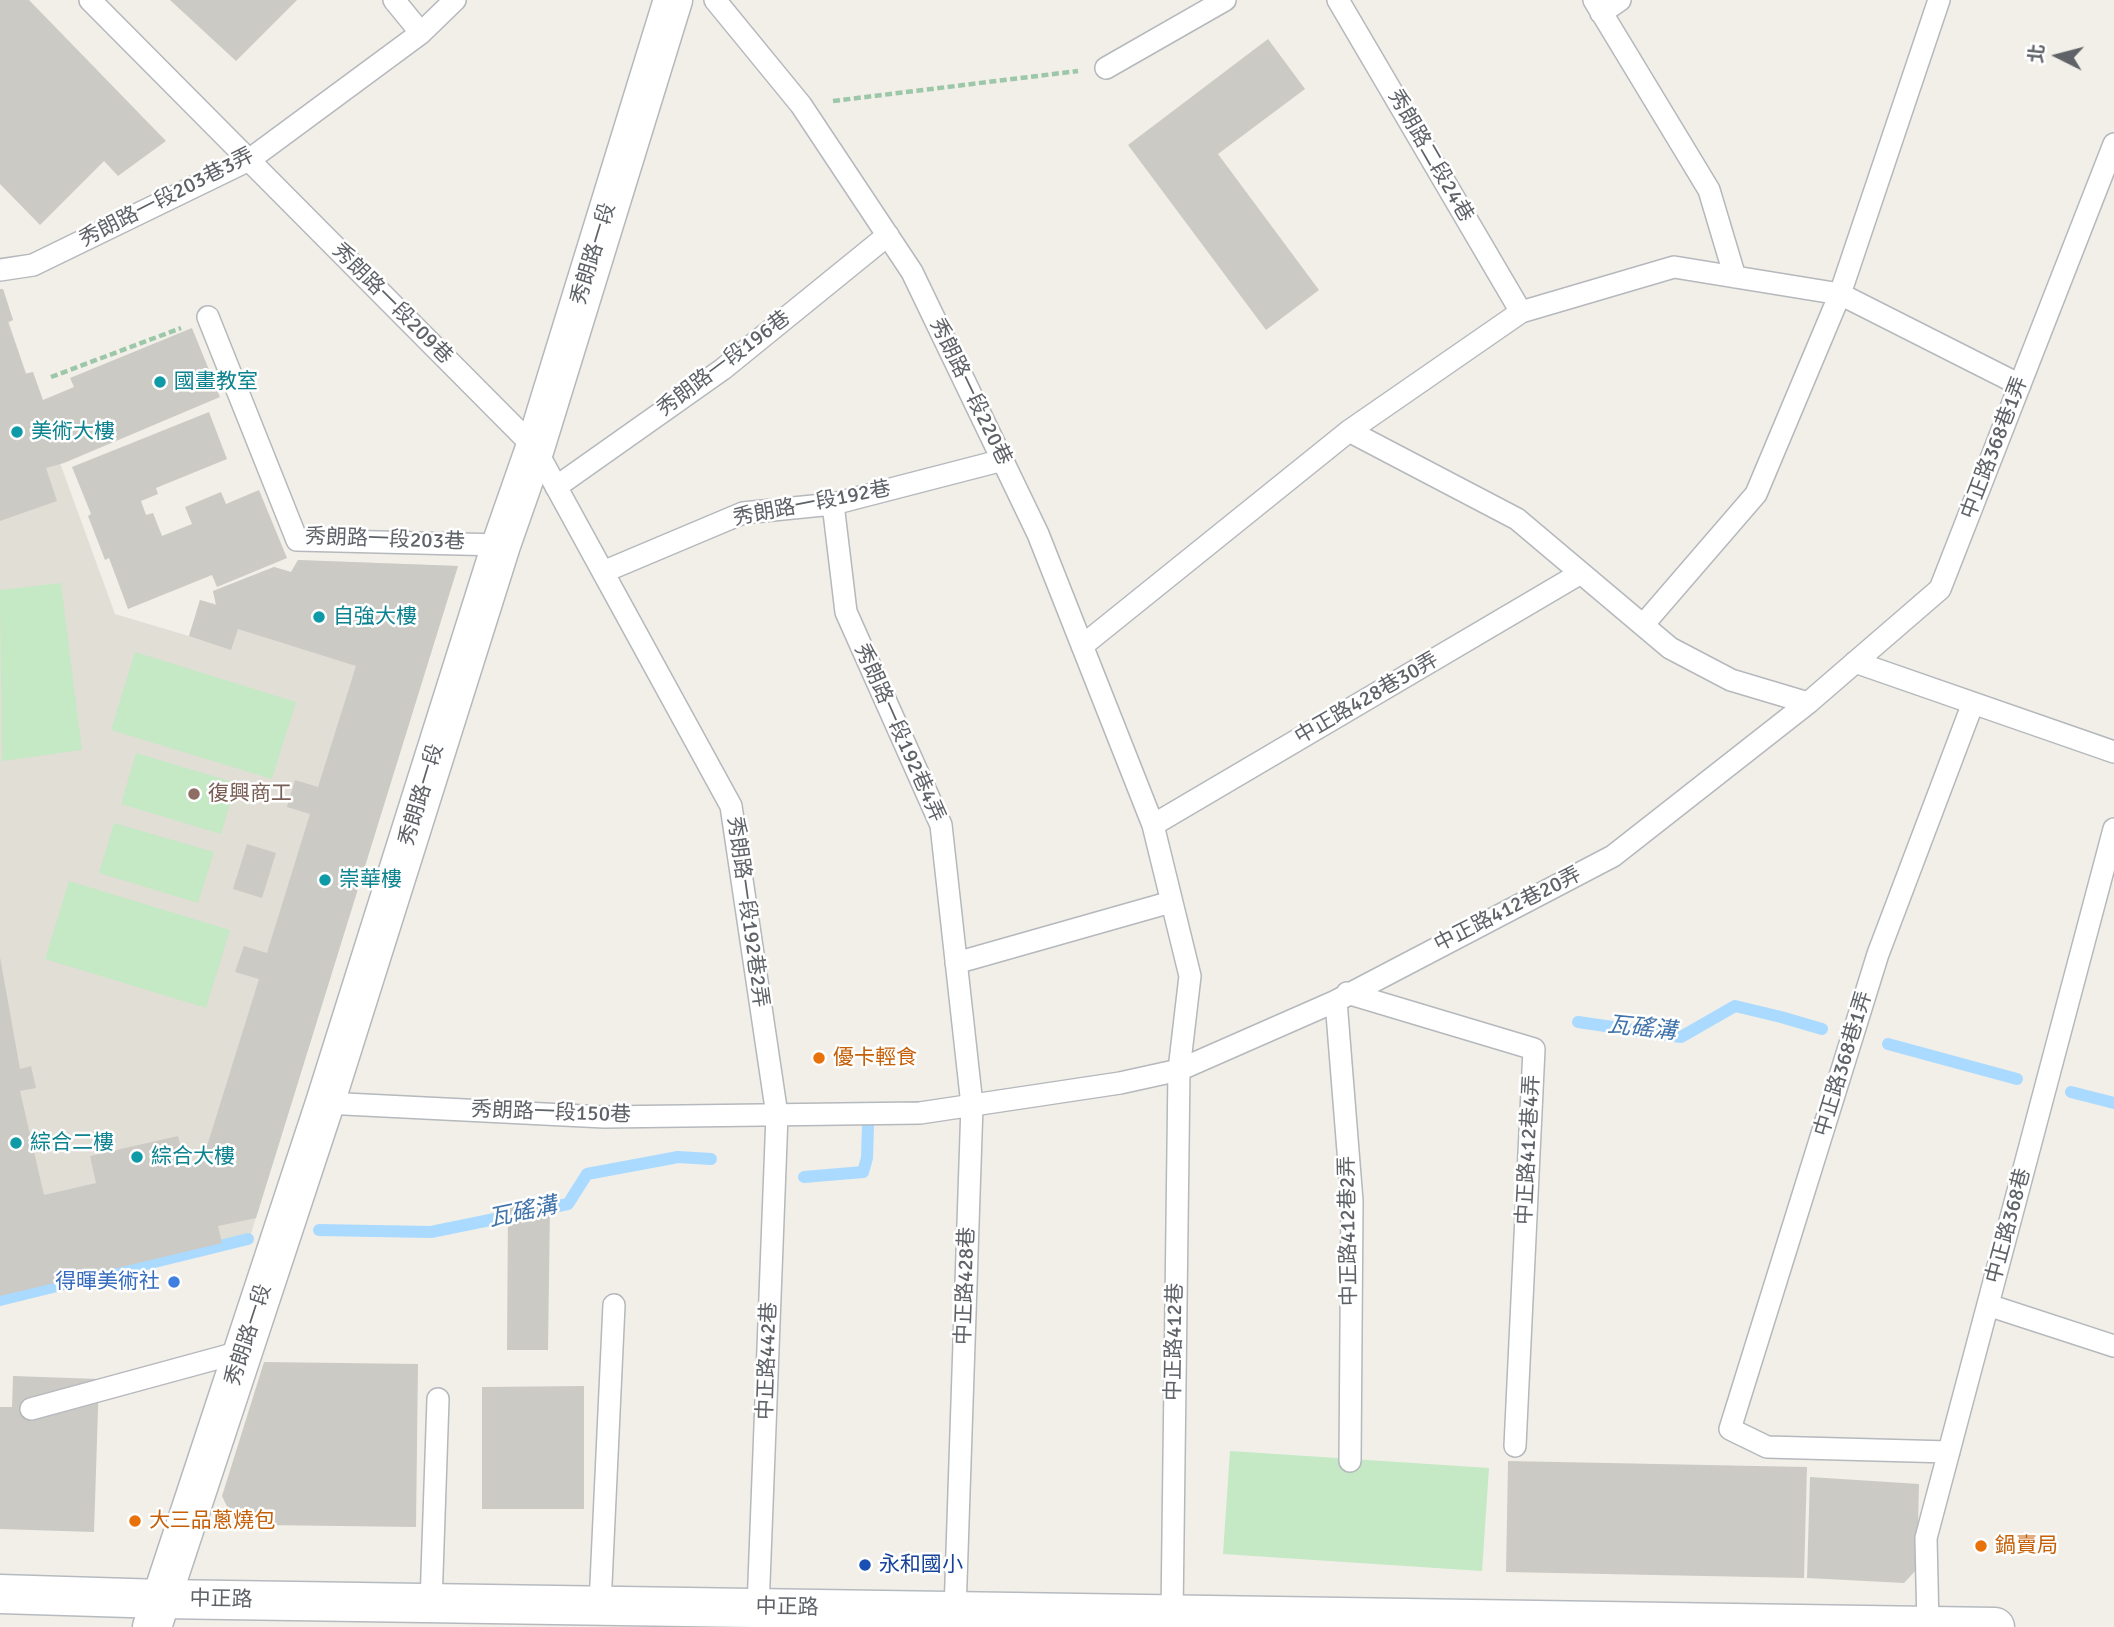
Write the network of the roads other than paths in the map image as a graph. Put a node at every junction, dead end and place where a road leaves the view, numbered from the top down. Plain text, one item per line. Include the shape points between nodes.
1 (90, 0) edge
2 (394, 0) edge
3 (455, 0) edge
4 (673, 0) edge
5 (715, 0) edge
6 (1226, 0) edge
7 (1338, 0) edge
8 (1620, 0) edge
9 (1939, 0) edge
10 (1598, 6) edge
11 (421, 33) junction
12 (1106, 68) road end
13 (2114, 144) edge
14 (249, 160) junction
15 (888, 235) junction
16 (0, 271) edge
17 (1735, 277) junction
18 (1840, 294) junction
19 (1521, 312) junction
20 (208, 317) road end
21 (2020, 385) junction
22 (1349, 431) junction
23 (534, 448) junction
24 (1003, 460) junction
25 (556, 487) junction
26 (833, 504) junction
27 (501, 545) junction
28 (603, 572) junction
29 (1581, 573) junction
30 (1643, 625) junction
31 (1083, 646) junction
32 (1855, 662) junction
33 (1808, 703) junction
34 (1973, 703) junction
35 (2114, 752) edge
36 (1153, 825) junction
37 (2114, 829) edge
38 (1171, 902) junction
39 (956, 963) junction
40 (1341, 997) junction
41 (1179, 1070) junction
42 (325, 1103) junction
43 (972, 1105) junction
44 (777, 1115) junction
45 (614, 1305) dead end
46 (1988, 1305) junction
47 (2114, 1346) edge
48 (244, 1351) junction
49 (438, 1399) dead end
50 (31, 1409) dead end
51 (1515, 1446) dead end
52 (1949, 1452) junction
53 (1350, 1461) dead end
54 (0, 1594) edge
55 (432, 1603) junction
56 (600, 1605) junction
57 (758, 1608) junction
58 (955, 1611) junction
59 (157, 1613) edge
60 (1172, 1614) junction
61 (1622, 1624) edge
62 (1928, 1626) edge
63 (1995, 1627) edge

1 - 14 lane, 秀朗路一段209巷
2 - 11 lane
3 - 11 lane, 秀朗路一段203巷3弄
4 - 23 street, 秀朗路一段
5 - 15 lane, 秀朗路一段220巷 via 801,105
6 - 12 lane
7 - 19 lane, 秀朗路二段24巷
8 - 10 lane
9 - 18 lane
10 - 17 lane via 1709,190
11 - 14 lane, 秀朗路一段203巷3弄
13 - 21 lane, 中正路368巷1弄
14 - 16 lane, 秀朗路一段203巷3弄 via 33,265
14 - 23 lane, 秀朗路一段209巷
15 - 24 lane, 秀朗路一段220巷 via 912,272
15 - 25 lane, 秀朗路一段196巷 via 723,369
17 - 18 lane
17 - 19 lane via 1674,267
18 - 21 lane
18 - 30 lane via 1756,494
19 - 22 lane
20 - 27 lane, 秀朗路一段203巷 via 297,540
21 - 32 lane, 中正路368巷1弄 via 1940,589
22 - 29 lane via 1517,519
22 - 31 lane
23 - 25 lane
23 - 27 street, 秀朗路一段
24 - 26 lane, 秀朗路一段192巷
24 - 31 lane, 秀朗路一段220巷
25 - 28 lane
26 - 28 lane, 秀朗路一段192巷 via 743,513
26 - 39 lane, 秀朗路一段192巷4弄 via 846,612 941,824
27 - 42 street, 秀朗路一段
28 - 44 lane, 秀朗路一段192巷2弄 via 731,806
29 - 30 lane
29 - 36 lane, 中正路428巷30弄
30 - 33 lane via 1670,648 1731,680
31 - 36 lane, 秀朗路一段220巷
32 - 33 lane, 中正路368巷1弄
32 - 34 lane
33 - 40 lane, 中正路412巷20弄 via 1613,856
34 - 35 lane
34 - 52 lane, 中正路368巷1弄 via 1878,954 1730,1430 1767,1447
36 - 38 lane, 秀朗路一段220巷
37 - 46 lane, 中正路368巷
38 - 39 lane
38 - 41 lane, 中正路412巷 via 1190,976
39 - 43 lane, 中正路428巷
40 - 41 lane, 中正路412巷20弄
40 - 51 lane, 中正路412巷4弄 via 1534,1049
40 - 53 lane, 中正路412巷2弄 via 1352,1201
41 - 43 lane, 中正路412巷20弄
41 - 60 lane, 中正路412巷
42 - 44 lane, 秀朗路一段150巷 via 604,1117
42 - 48 street, 秀朗路一段
43 - 44 lane, 秀朗路一段150巷 via 920,1113
43 - 58 lane, 中正路428巷
44 - 57 lane, 中正路442巷
45 - 56 lane
46 - 47 lane
46 - 52 lane, 中正路368巷
48 - 50 lane
48 - 59 street, 秀朗路一段
49 - 55 lane
52 - 62 lane, 中正路368巷 via 1926,1538
54 - 59 street, 中正路
55 - 56 street, 中正路
55 - 59 street, 中正路
56 - 57 street, 中正路
57 - 58 street, 中正路
58 - 60 street, 中正路
60 - 61 street, 中正路
61 - 62 street, 中正路
62 - 63 street, 中正路

